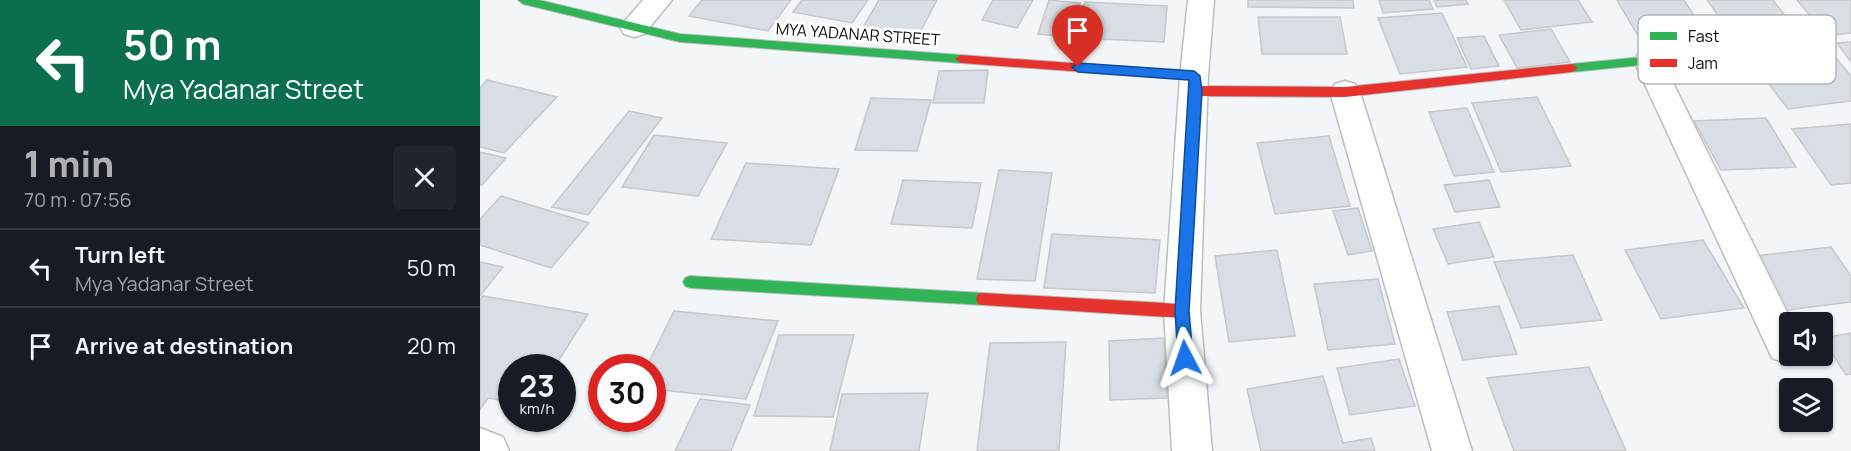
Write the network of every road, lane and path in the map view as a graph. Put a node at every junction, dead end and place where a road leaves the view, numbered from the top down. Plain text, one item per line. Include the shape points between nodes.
1 (523, 0) edge
2 (658, 0) edge
3 (1201, 0) edge
4 (634, 27) junction
5 (1638, 62) edge
6 (1195, 83) junction
7 (1659, 84) edge
8 (1345, 92) junction
9 (690, 282) dead end
10 (1182, 311) junction
11 (1779, 334) edge
12 (480, 448) edge
13 (489, 451) edge
14 (1192, 451) edge
15 (1452, 451) edge

1 - 4 street, MYA YADANAR STREET
2 - 4 street
3 - 6 street
4 - 6 street, MYA YADANAR STREET via 680,38
5 - 8 street, MYA YADANAR STREET
6 - 8 street, MYA YADANAR STREET
6 - 10 street
7 - 11 street
8 - 15 street
9 - 10 street
10 - 14 street
12 - 13 street

